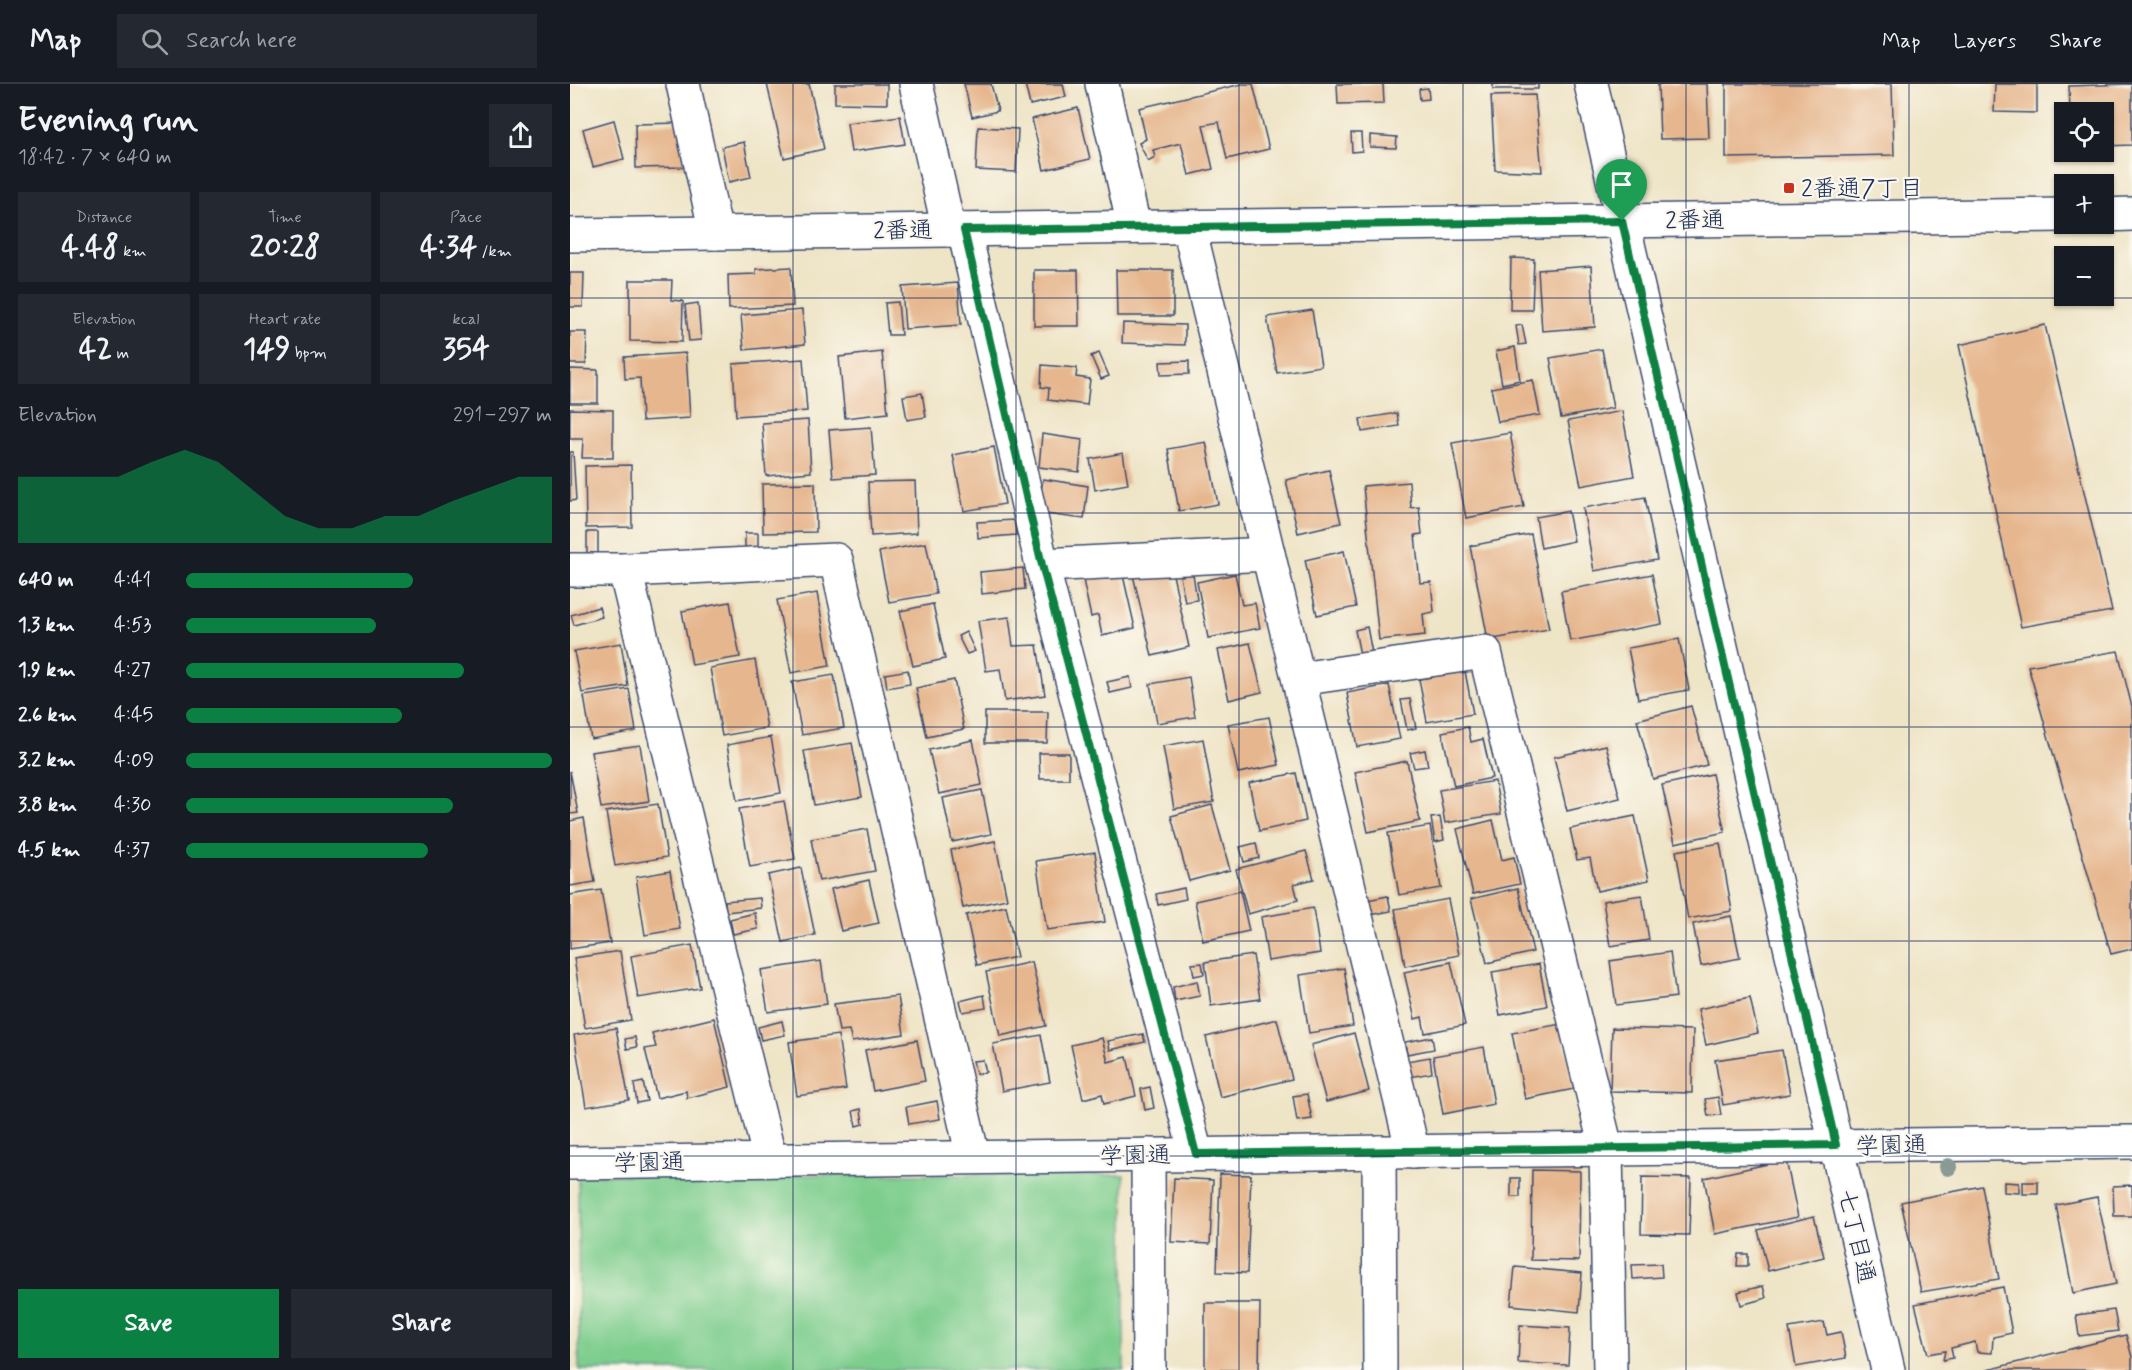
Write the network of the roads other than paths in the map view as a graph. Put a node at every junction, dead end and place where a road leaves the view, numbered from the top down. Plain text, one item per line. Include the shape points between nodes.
1 (683, 84) edge
2 (916, 84) edge
3 (1102, 84) edge
4 (1590, 84) edge
5 (2132, 214) edge
6 (2054, 215) edge
7 (2114, 215) edge
8 (1622, 221) junction
9 (1134, 227) junction
10 (1189, 227) junction
11 (956, 230) junction
12 (716, 233) junction
13 (570, 235) edge
14 (1269, 555) junction
15 (1042, 565) junction
16 (570, 570) edge
17 (625, 570) junction
18 (1299, 679) junction
19 (2132, 1142) edge
20 (1836, 1145) junction
21 (1606, 1148) junction
22 (1379, 1152) junction
23 (1413, 1152) junction
24 (1196, 1154) junction
25 (1148, 1155) junction
26 (973, 1157) junction
27 (771, 1160) junction
28 (570, 1163) edge
29 (1149, 1370) edge
30 (1380, 1370) edge
31 (1610, 1370) edge
32 (1888, 1370) edge

1 - 12 street
2 - 11 street
3 - 9 street
4 - 8 street, 七丁目通
5 - 7 street
6 - 8 street, 2番通
8 - 10 street, 2番通
8 - 20 street, 七丁目通
9 - 10 street, 2番通
9 - 11 street, 2番通
10 - 14 street
11 - 12 street, 2番通
11 - 15 street
12 - 13 street, 2番通
14 - 15 street
14 - 18 street
15 - 24 street
16 - 17 street
17 - 26 street via 836,560
17 - 27 street
18 - 21 street via 1485,652
18 - 23 street
19 - 20 street, 学園通
20 - 21 street, 学園通
20 - 32 street, 七丁目通
21 - 23 street, 学園通
21 - 31 street
22 - 23 street, 学園通
22 - 24 street, 学園通
22 - 30 street
24 - 25 street, 学園通
25 - 26 street, 学園通
25 - 29 street
26 - 27 street, 学園通
27 - 28 street, 学園通

